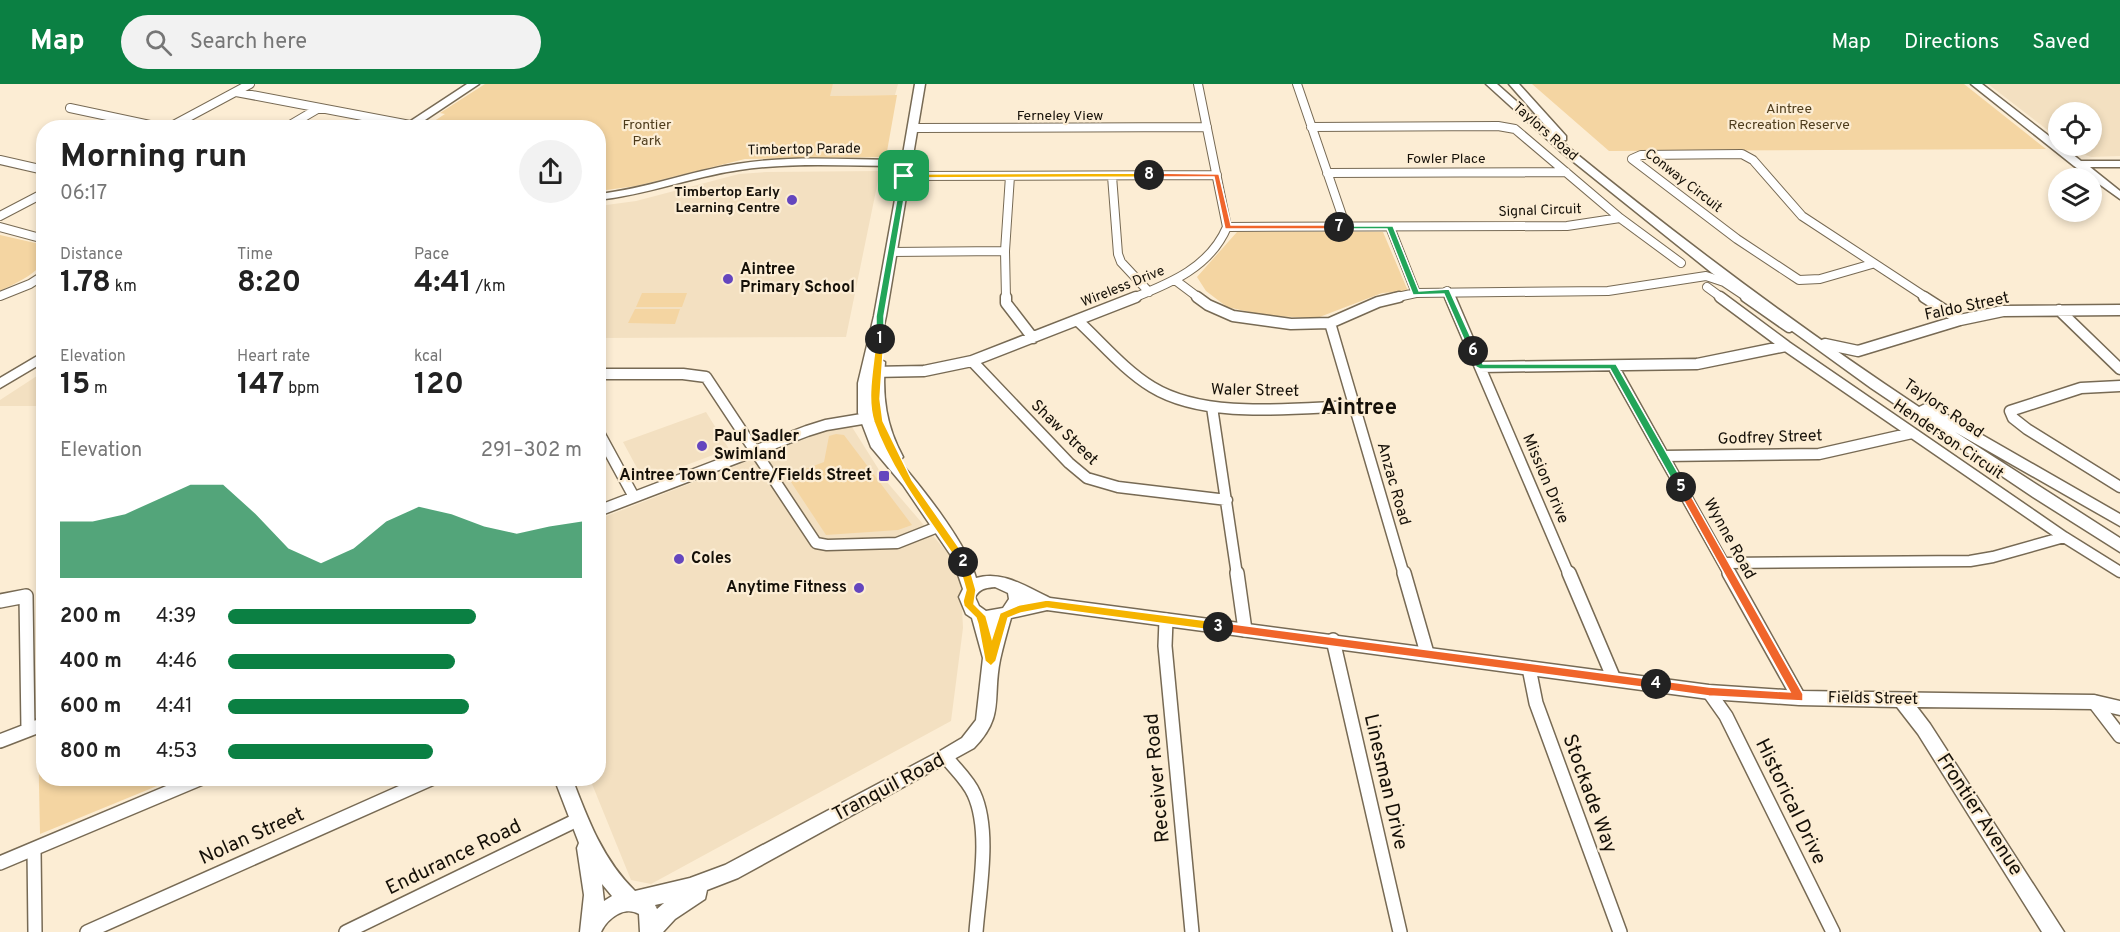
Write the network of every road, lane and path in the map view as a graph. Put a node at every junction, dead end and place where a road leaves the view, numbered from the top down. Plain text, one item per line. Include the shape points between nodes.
1 (250, 84) edge
2 (474, 84) edge
3 (920, 84) edge
4 (1198, 84) edge
5 (1297, 84) edge
6 (1491, 84) edge
7 (1514, 84) edge
8 (1976, 84) edge
9 (236, 92) junction
10 (70, 108) dead end
11 (319, 108) junction
12 (128, 120) edge
13 (182, 120) edge
14 (299, 120) edge
15 (378, 120) edge
16 (417, 120) edge
17 (1207, 127) junction
18 (1311, 127) junction
19 (914, 128) junction
20 (0, 160) edge
21 (907, 163) junction
22 (2078, 164) junction
23 (2120, 164) edge
24 (36, 168) edge
25 (1566, 172) junction
26 (1327, 173) junction
27 (1217, 175) junction
28 (904, 176) junction
29 (1010, 176) junction
30 (1112, 176) junction
31 (1601, 180) junction
32 (606, 196) edge
33 (2120, 196) edge
34 (36, 197) edge
35 (0, 216) edge
36 (1620, 218) junction
37 (0, 227) edge
38 (1227, 227) junction
39 (1346, 227) junction
40 (1390, 227) junction
41 (36, 236) edge
42 (1005, 251) junction
43 (891, 252) junction
44 (1708, 262) junction
45 (1681, 263) dead end
46 (1872, 264) junction
47 (1689, 277) junction
48 (36, 280) edge
49 (1174, 280) junction
50 (30, 284) junction
51 (36, 285) edge
52 (1707, 287) dead end
53 (1447, 291) junction
54 (1149, 292) junction
55 (1416, 293) junction
56 (0, 296) edge
57 (2059, 310) junction
58 (2120, 310) edge
59 (1077, 320) junction
60 (1960, 320) junction
61 (1330, 323) junction
62 (1033, 338) junction
63 (1822, 345) junction
64 (1786, 346) junction
65 (1856, 357) junction
66 (36, 361) edge
67 (972, 361) junction
68 (1613, 366) junction
69 (1480, 367) junction
70 (2120, 369) edge
71 (872, 372) junction
72 (606, 374) edge
73 (0, 384) edge
74 (2120, 386) edge
75 (1355, 406) junction
76 (1212, 407) junction
77 (872, 418) junction
78 (1912, 433) junction
79 (606, 446) edge
80 (754, 450) junction
81 (1663, 456) junction
82 (2120, 488) edge
83 (634, 497) junction
84 (1227, 500) junction
85 (606, 508) edge
86 (2120, 521) edge
87 (940, 526) junction
88 (2064, 537) junction
89 (2120, 546) edge
90 (964, 563) junction
91 (1724, 563) junction
92 (2120, 572) edge
93 (990, 580) junction
94 (1012, 587) junction
95 (971, 590) junction
96 (0, 601) edge
97 (1047, 604) junction
98 (1006, 614) junction
99 (980, 616) junction
100 (1166, 620) junction
101 (1245, 630) junction
102 (1333, 640) junction
103 (1427, 653) junction
104 (991, 661) junction
105 (1528, 668) junction
106 (1614, 679) junction
107 (1709, 692) junction
108 (2120, 695) edge
109 (1799, 698) junction
110 (1902, 699) junction
111 (2094, 702) junction
112 (2120, 708) edge
113 (36, 727) edge
114 (28, 730) junction
115 (2120, 736) edge
116 (0, 741) edge
117 (946, 758) junction
118 (183, 786) edge
119 (415, 786) edge
120 (566, 786) edge
121 (581, 826) junction
122 (34, 849) junction
123 (0, 863) edge
124 (730, 872) junction
125 (698, 892) joint
126 (632, 901) junction
127 (590, 930) edge
128 (35, 932) edge
129 (87, 932) edge
130 (346, 932) edge
131 (650, 932) edge
132 (976, 932) edge
133 (1192, 932) edge
134 (1400, 932) edge
135 (1620, 932) edge
136 (1833, 932) edge
137 (2054, 932) edge

1 - 9 street
2 - 16 street
3 - 19 street
4 - 17 street
5 - 18 street
6 - 31 street, Taylors Road
7 - 31 street, Taylors Road
8 - 22 street
9 - 11 street
9 - 13 street
10 - 12 street
11 - 14 street
11 - 15 street
17 - 19 street, Ferneley View
17 - 27 street
18 - 25 street, Signal Circuit via 1498,126 1515,129
18 - 26 street
19 - 21 street
20 - 24 street
21 - 28 street
21 - 32 street, Timbertop Parade via 753,165
22 - 23 street
22 - 33 street
25 - 26 street, Fowler Place
25 - 36 street, Signal Circuit
26 - 39 street
27 - 30 street
27 - 38 street
28 - 29 street
28 - 43 street
29 - 30 street
29 - 42 street
30 - 54 street via 1118,254
31 - 44 street, Taylors Road
34 - 35 street
36 - 40 street, Signal Circuit via 1567,226
36 - 45 street
37 - 41 street
38 - 39 street, Signal Circuit
38 - 49 street, Wireless Drive via 1208,257
39 - 40 street, Signal Circuit
40 - 55 street
42 - 43 street
42 - 62 street via 1006,303
43 - 71 street
44 - 47 street
44 - 63 street, Taylors Road
46 - 46 street, Conway Circuit via 1802,216 1753,160 1742,154 1641,155 1632,159 1737,239 1799,280 1820,279
46 - 60 street, Conway Circuit
47 - 53 street via 1608,291
47 - 63 street via 1717,278 1760,309
48 - 50 street
49 - 54 street, Wireless Drive
49 - 61 street via 1208,305 1233,316 1274,324
50 - 51 street
50 - 56 street
52 - 64 street, Henderson Circuit
53 - 55 street
53 - 69 street, Mission Drive
54 - 59 street, Wireless Drive
55 - 61 street via 1378,302
57 - 58 street, Faldo Street
57 - 60 street, Faldo Street via 2002,311
57 - 70 street
59 - 62 street, Wireless Drive
59 - 76 street, Waler Street via 1153,387 1182,401
60 - 65 street, Faldo Street
61 - 75 street, Anzac Road
62 - 67 street, Wireless Drive
63 - 65 street, Taylors Road
63 - 89 street, Taylors Road via 1943,431
64 - 68 street via 1697,364
64 - 78 street, Henderson Circuit
65 - 86 street, Taylors Road via 1939,416
66 - 73 street
67 - 71 street, Wireless Drive via 924,371
67 - 84 street, Shaw Street via 1087,478 1118,487
68 - 69 street
68 - 81 street, Wynne Road
69 - 106 street, Mission Drive
71 - 77 street via 876,399
72 - 80 street via 706,377
74 - 82 street via 2081,388 2010,411 2018,423
75 - 76 street, Waler Street
75 - 103 street, Anzac Road
76 - 84 street
77 - 80 street via 826,425
77 - 87 street via 876,444
78 - 81 street, Godfrey Street via 1819,454
78 - 88 street, Henderson Circuit
79 - 83 street
80 - 83 street
80 - 87 street via 816,543 897,543
81 - 91 street, Wynne Road
83 - 85 street
84 - 101 street
87 - 90 street
88 - 91 street via 1970,561
88 - 92 street, Henderson Circuit
90 - 93 street
90 - 95 street
91 - 109 street, Wynne Road
93 - 94 street
93 - 95 street
94 - 97 street, Fields Street
94 - 98 street via 1017,597
95 - 99 street via 969,606
96 - 114 street via 26,596
97 - 98 street, Fields Street
97 - 100 street, Fields Street
98 - 99 street
98 - 104 street, Tranquil Road
99 - 104 street, Tranquil Road
100 - 101 street, Fields Street
100 - 133 street, Receiver Road via 1165,646
101 - 102 street, Fields Street
102 - 103 street, Fields Street
102 - 134 street, Linesman Drive
103 - 105 street, Fields Street
104 - 117 street, Tranquil Road via 982,728
105 - 106 street, Fields Street
105 - 135 street, Stockade Way via 1536,703
106 - 107 street, Fields Street
107 - 109 street, Fields Street
107 - 136 street, Historical Drive via 1726,716
108 - 111 street, Fields Street
109 - 110 street, Fields Street
110 - 111 street, Fields Street
110 - 137 street, Frontier Avenue
111 - 112 street, Fields Street
111 - 115 street
113 - 114 street
114 - 116 street
117 - 124 street, Tranquil Road
117 - 132 street via 974,794 979,807
118 - 122 street
119 - 129 street, Nolan Street
120 - 121 street
121 - 126 street via 609,879
121 - 127 street via 594,896
121 - 130 street, Endurance Road
122 - 123 street
122 - 128 street
124 - 125 street, Tranquil Road
124 - 126 street, Tranquil Road via 690,887
125 - 131 street, Tranquil Road via 668,912
126 - 127 street, Tranquil Road via 604,910
126 - 131 street via 649,912

